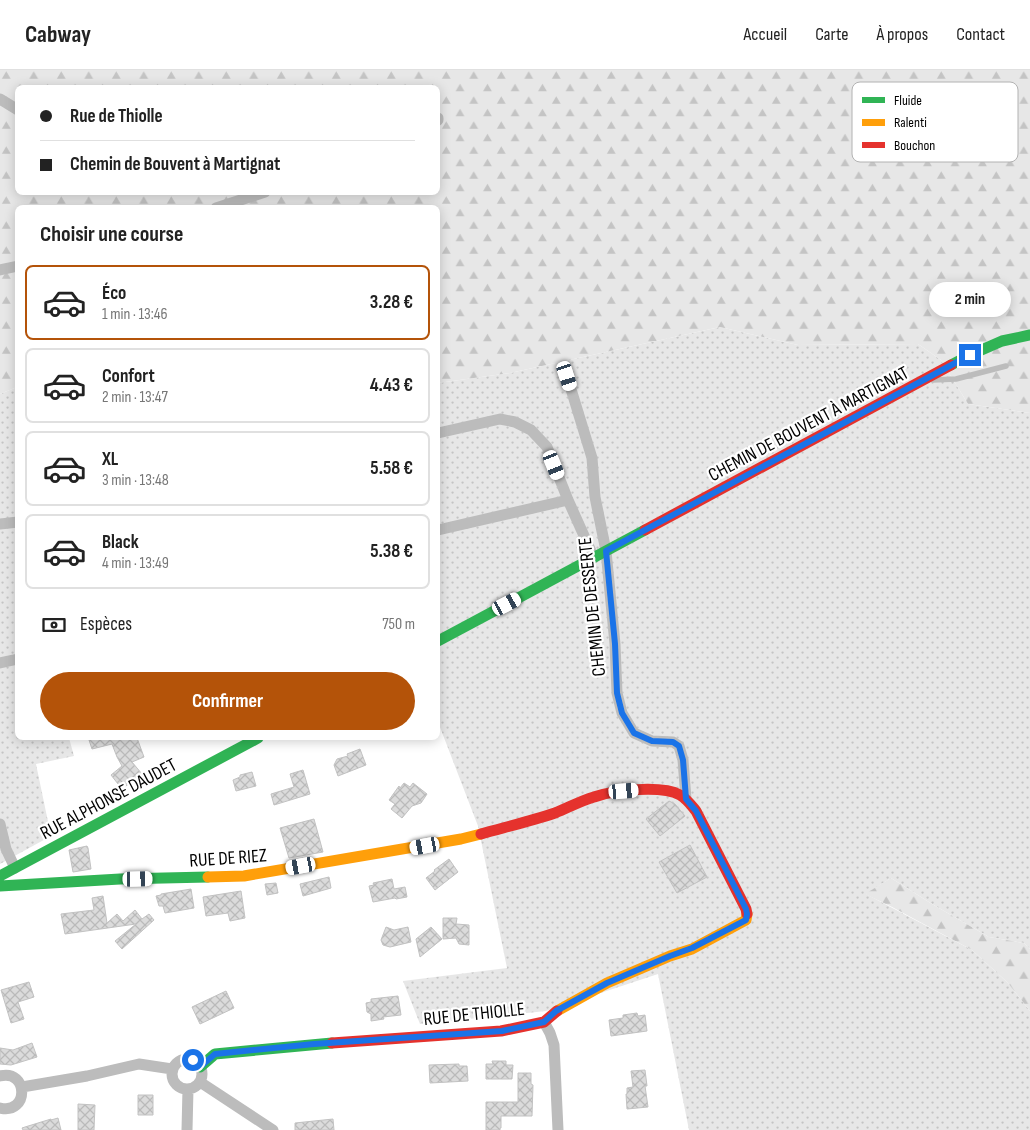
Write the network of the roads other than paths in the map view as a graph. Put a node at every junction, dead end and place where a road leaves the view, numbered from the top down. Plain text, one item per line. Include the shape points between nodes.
1 (0, 99) edge
2 (15, 108) edge
3 (256, 195) edge
4 (225, 205) edge
5 (15, 267) edge
6 (0, 270) edge
7 (1030, 335) edge
8 (1006, 366) dead end
9 (567, 376) dead end
10 (924, 380) junction
11 (440, 433) edge
12 (568, 500) junction
13 (15, 522) edge
14 (0, 524) edge
15 (440, 530) edge
16 (606, 551) junction
17 (594, 558) junction
18 (440, 641) edge
19 (15, 660) edge
20 (0, 662) edge
21 (254, 740) edge
22 (686, 799) junction
23 (0, 824) edge
24 (15, 868) junction
25 (0, 876) edge
26 (0, 886) edge
27 (544, 1022) junction
28 (200, 1067) junction
29 (172, 1069) junction
30 (0, 1076) edge
31 (200, 1082) junction
32 (22, 1087) junction
33 (188, 1088) junction
34 (0, 1108) edge
35 (187, 1130) edge
36 (273, 1130) edge
37 (558, 1130) edge

1 - 2 street
3 - 4 street
5 - 6 street
7 - 10 street, CHEMIN DE BOUVENT À MARTIGNAT via 1002,341
8 - 10 lane via 956,379
9 - 16 street, CHEMIN DE DESSERTE via 592,458 594,497
10 - 16 street, CHEMIN DE BOUVENT À MARTIGNAT
11 - 12 street via 500,419 531,430 547,447
12 - 15 street
12 - 17 street
13 - 14 street
16 - 17 street
16 - 22 street, CHEMIN DE DESSERTE via 617,693 622,713 634,733 652,741 673,742 679,746
17 - 18 street
19 - 20 street
21 - 24 street, RUE ALPHONSE DAUDET
22 - 26 street, RUE DE RIEZ via 669,791 652,789 613,792 554,813 461,839 244,876
22 - 27 street, RUE DE THIOLLE via 696,811 746,909 746,920 692,948 607,983 556,1011
23 - 24 street
24 - 25 street, RUE ALPHONSE DAUDET
27 - 28 street, RUE DE THIOLLE via 502,1031 215,1054
27 - 37 street via 554,1045
28 - 29 street via 188,1058 178,1061
28 - 31 street
29 - 32 street via 139,1064
29 - 33 street via 175,1083
30 - 32 street via 15,1078
31 - 33 street
31 - 36 street
32 - 34 street via 18,1103 10,1108
33 - 35 street

